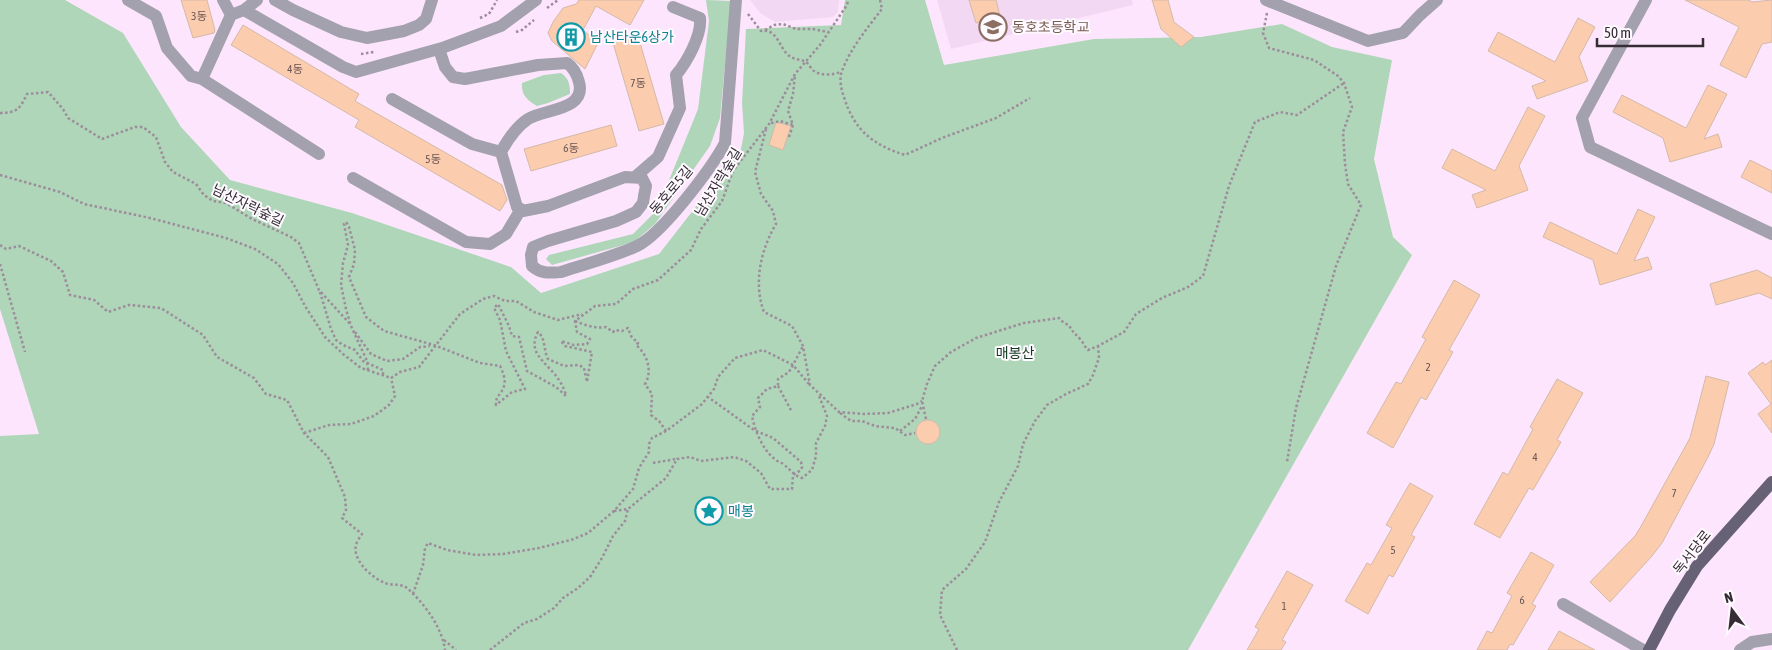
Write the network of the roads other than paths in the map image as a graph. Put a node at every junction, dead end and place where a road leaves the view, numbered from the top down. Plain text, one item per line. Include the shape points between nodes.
1 (128, 0) edge
2 (223, 0) edge
3 (257, 0) edge
4 (275, 0) edge
5 (432, 0) edge
6 (536, 0) edge
7 (736, 0) edge
8 (1437, 0) edge
9 (1646, 0) edge
10 (1268, 1) edge
11 (674, 7) dead end
12 (244, 10) junction
13 (231, 15) junction
14 (439, 49) junction
15 (202, 79) junction
16 (392, 100) dead end
17 (501, 152) junction
18 (319, 154) dead end
19 (635, 177) junction
20 (353, 178) dead end
21 (521, 209) junction
22 (1772, 234) edge
23 (1772, 482) edge
24 (1563, 604) dead end
25 (1772, 639) edge
26 (1643, 650) edge
27 (1649, 650) edge
28 (1740, 650) edge

1 - 15 street via 156,16 167,48 191,76
2 - 13 street
3 - 12 street
4 - 5 street via 341,32 366,38 419,25 426,19
6 - 14 street via 501,26
7 - 19 street, 동호로5길 via 725,143 717,158 651,238 561,272 548,274 532,266 533,247 636,212 643,203 646,186 642,178
8 - 10 street via 1403,33 1368,41
9 - 22 street via 1582,118 1590,147
11 - 19 street via 700,18 701,27 684,66 676,75 680,108 658,157
12 - 13 street
12 - 14 street via 356,72
13 - 15 street
14 - 17 street via 445,68 453,77 465,79 567,62 577,74 579,94 570,105 531,117 520,125
15 - 18 street
16 - 17 street via 472,144
17 - 21 street via 517,207
19 - 21 street via 625,177 548,206
20 - 21 street via 466,242 490,244 506,234
23 - 27 main road, 독서당로 via 1697,566
24 - 26 street
25 - 28 street via 1752,642

